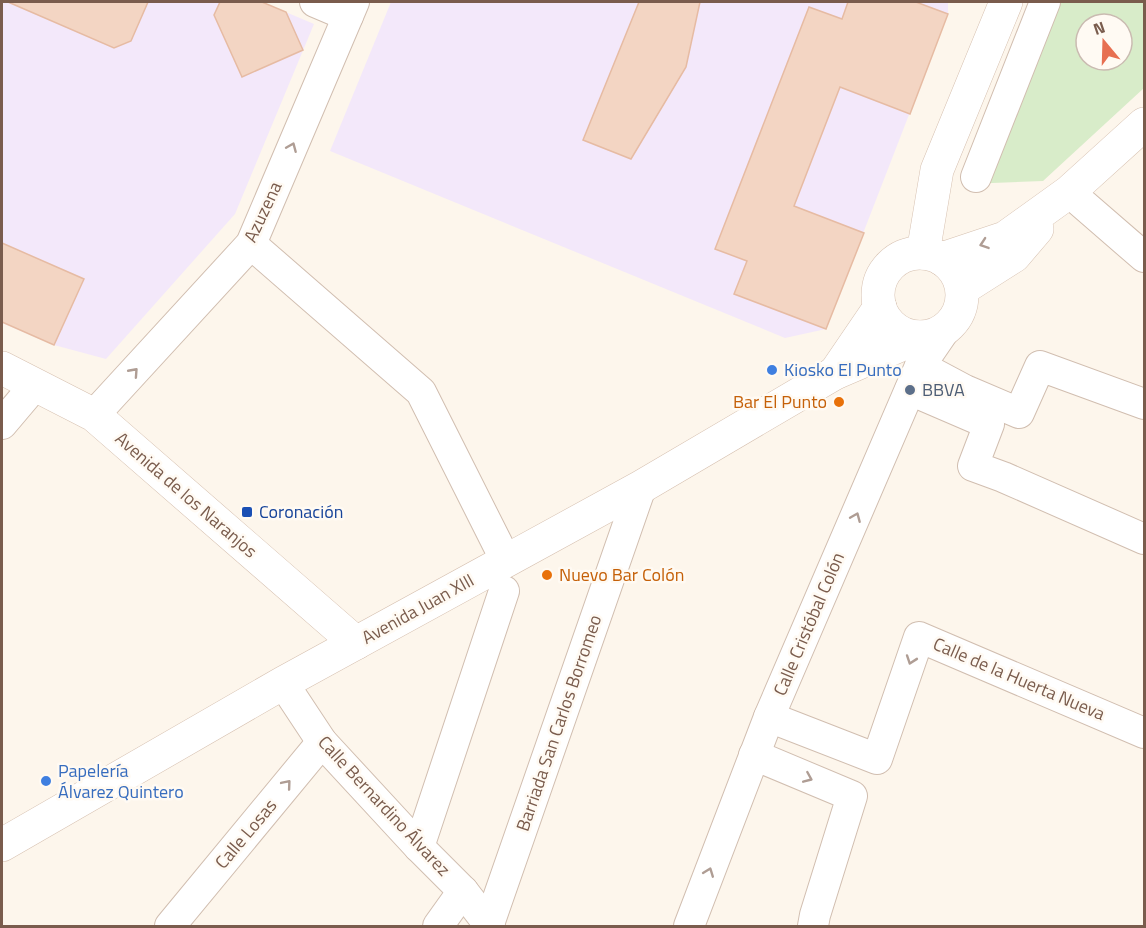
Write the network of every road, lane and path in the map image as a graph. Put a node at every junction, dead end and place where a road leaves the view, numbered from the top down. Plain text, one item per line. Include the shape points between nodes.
1 (315, 2) edge
2 (1006, 2) edge
3 (1045, 2) edge
4 (351, 9) edge
5 (1144, 124) edge
6 (976, 177) dead end
7 (1069, 192) junction
8 (251, 244) junction
9 (933, 256) junction
10 (1144, 257) edge
11 (962, 289) junction
12 (880, 307) junction
13 (924, 355) junction
14 (2, 368) edge
15 (835, 373) junction
16 (35, 385) junction
17 (1144, 404) edge
18 (94, 415) junction
19 (2, 424) edge
20 (641, 487) junction
21 (1144, 539) edge
22 (505, 576) junction
23 (357, 643) junction
24 (283, 683) junction
25 (769, 717) junction
26 (1144, 732) edge
27 (322, 742) junction
28 (754, 755) junction
29 (2, 845) edge
30 (419, 846) junction
31 (463, 891) junction
32 (490, 925) edge
33 (170, 927) edge
34 (438, 927) edge
35 (689, 927) edge
36 (813, 927) edge

1 - 4 street
2 - 9 street via 937,170
3 - 6 street
8 -> 4 street, Azuzena
5 - 7 street
7 -> 9 street via 1005,238
7 - 10 street
7 - 11 street via 1014,256
18 -> 8 street, Azuzena
8 - 22 street via 421,392
9 - 11 street via 952,266
9 - 12 street via 910,254 888,268 878,293
11 - 13 street via 954,321
12 - 13 street via 885,319 906,334
12 - 15 street, Avenida Juan XIII
13 - 15 street, Avenida Juan XIII
13 - 17 street via 965,390 1019,413 1040,366
13 - 21 street via 989,424 973,466
25 -> 13 street, Calle Cristóbal Colón
14 - 16 street, Avenida de los Naranjos
15 - 20 street, Avenida Juan XIII
16 - 18 street, Avenida de los Naranjos
16 - 19 street
18 - 23 street, Avenida de los Naranjos
20 - 22 street, Avenida Juan XIII
20 - 32 street, Barriada San Carlos Borromeo
22 - 23 street, Avenida Juan XIII
22 - 30 street
23 - 24 street, Avenida Juan XIII
24 - 27 street, Calle Bernardino Álvarez
24 - 29 street, Avenida Juan XIII
26 -> 25 street, Calle de la Huerta Nueva via 919,637 877,759
25 - 28 street, Calle Cristóbal Colón
27 - 30 street, Calle Bernardino Álvarez
33 -> 27 street, Calle Losas
35 -> 28 street, Calle Cristóbal Colón
28 -> 36 street via 852,796
30 - 31 street, Calle Bernardino Álvarez
31 - 32 street, Calle Bernardino Álvarez
31 - 34 street

